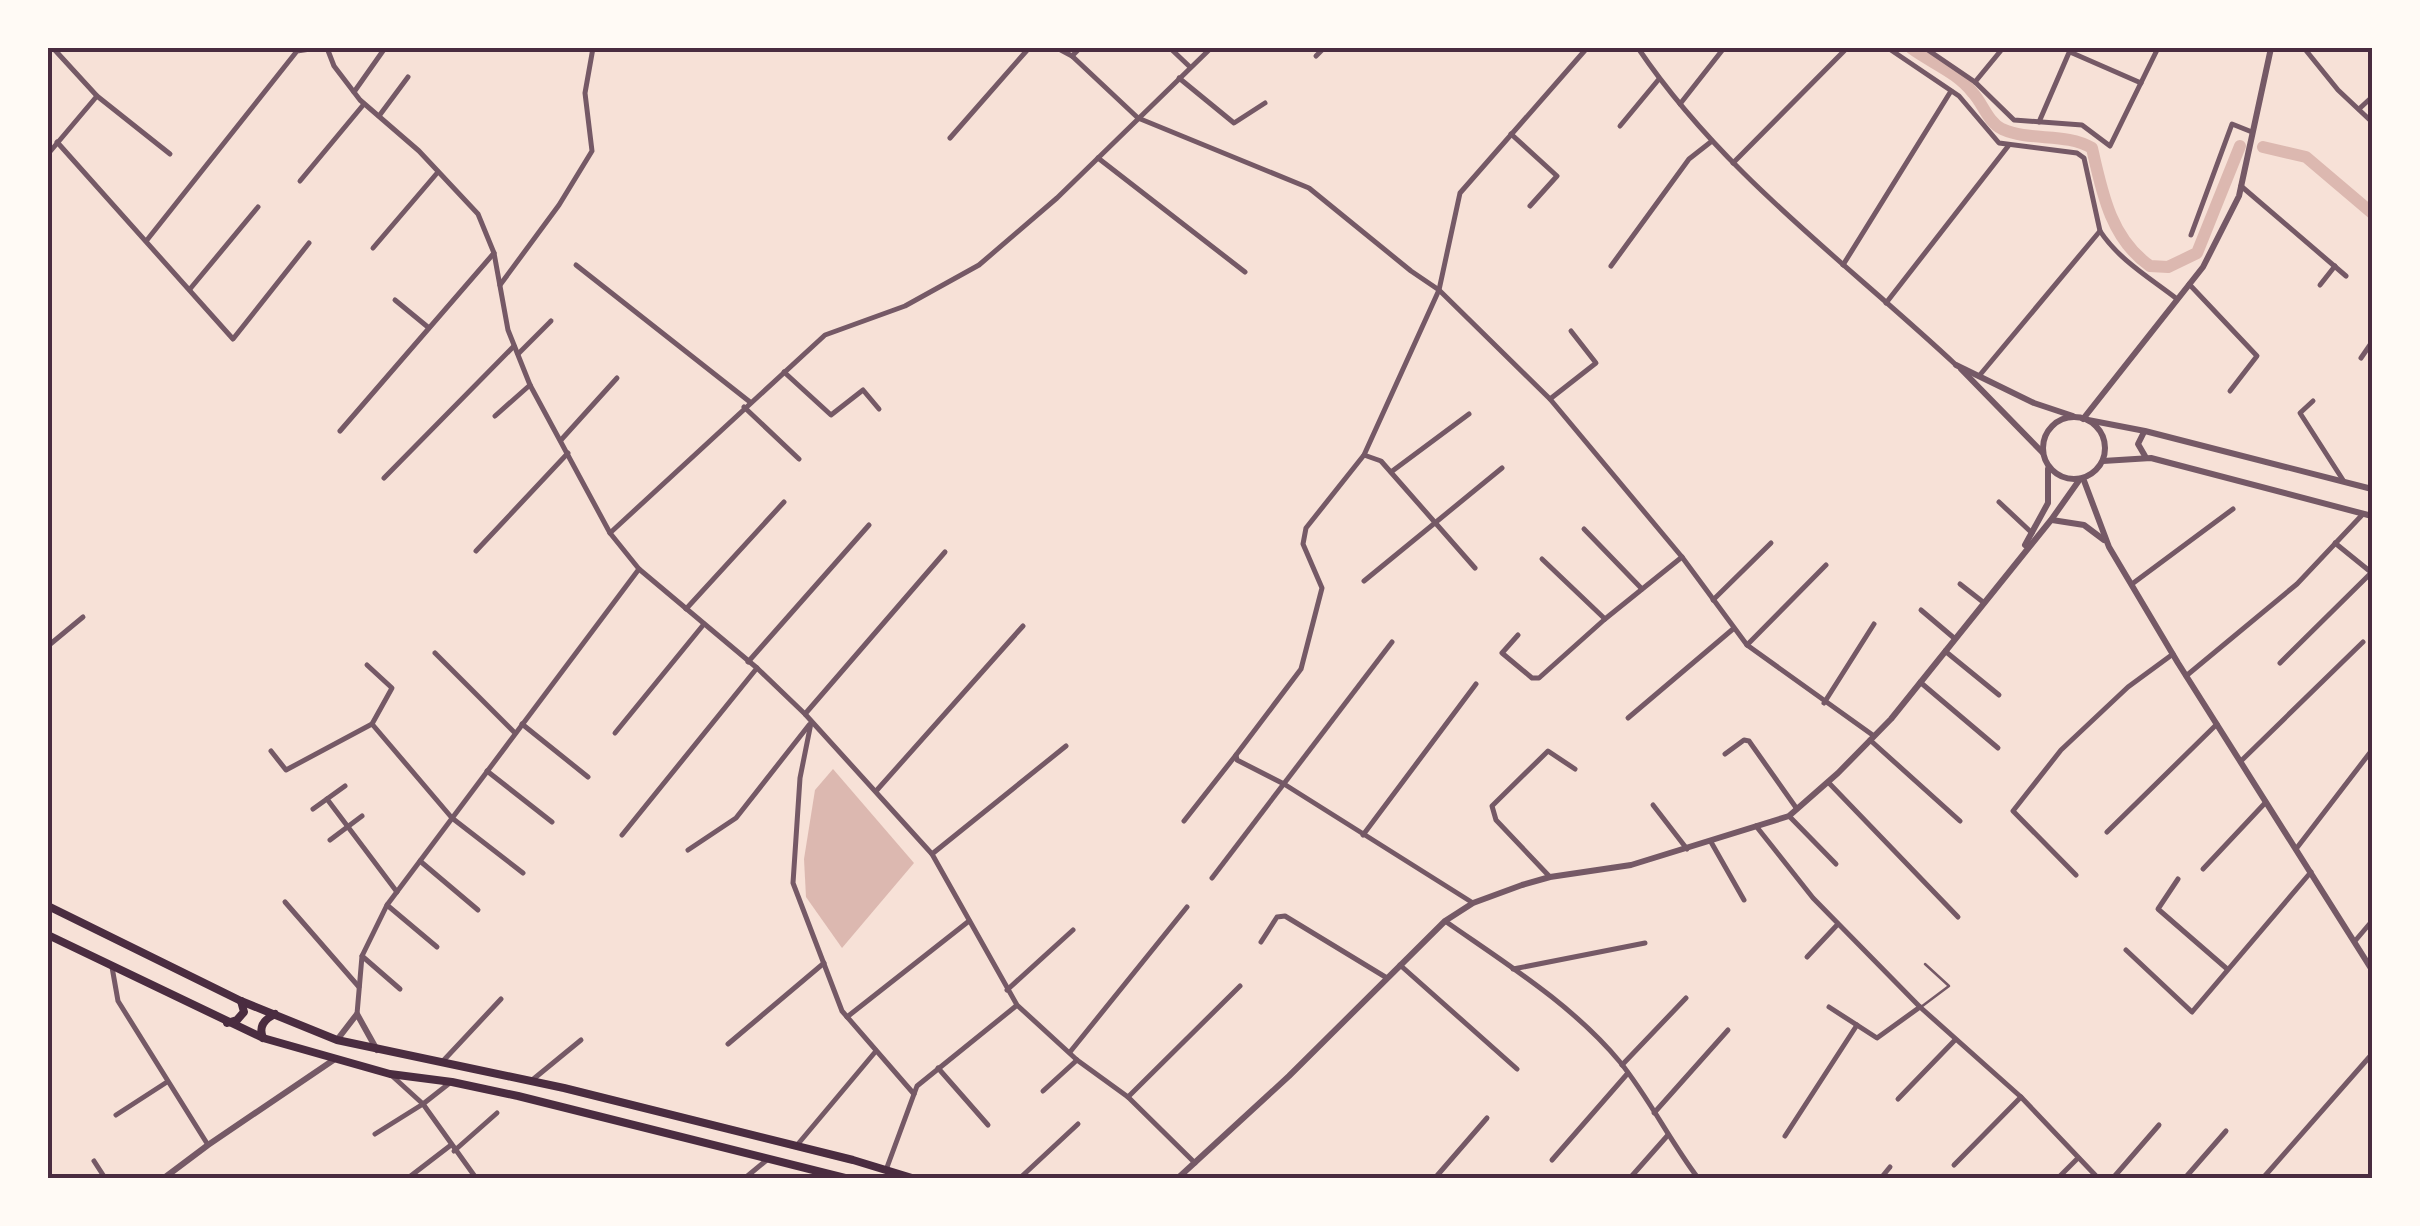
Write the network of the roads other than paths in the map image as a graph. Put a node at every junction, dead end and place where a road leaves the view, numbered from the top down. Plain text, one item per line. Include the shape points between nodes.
1 (54, 48) edge
2 (317, 48) edge
3 (327, 48) edge
4 (385, 48) edge
5 (593, 48) edge
6 (1029, 48) edge
7 (1057, 48) edge
8 (1080, 48) edge
9 (1170, 48) edge
10 (1211, 48) edge
11 (1324, 48) edge
12 (1587, 48) edge
13 (1638, 48) edge
14 (1724, 48) edge
15 (1846, 48) edge
16 (1888, 48) edge
17 (1925, 48) edge
18 (2003, 48) edge
19 (2158, 48) edge
20 (2272, 48) edge
21 (2304, 48) edge
22 (2070, 50) edge
23 (1072, 56) junction
24 (1316, 56) dead end
25 (1190, 68) junction
26 (408, 76) dead end
27 (1179, 78) junction
28 (1659, 79) junction
29 (1975, 82) junction
30 (2141, 83) junction
31 (1951, 91) junction
32 (354, 92) junction
33 (97, 96) junction
34 (2372, 97) edge
35 (1265, 102) dead end
36 (364, 104) junction
37 (1680, 104) junction
38 (2360, 109) junction
39 (379, 116) junction
40 (1138, 118) junction
41 (2040, 122) junction
42 (2372, 122) edge
43 (1620, 126) dead end
44 (2255, 133) junction
45 (1512, 134) junction
46 (950, 138) dead end
47 (1712, 141) junction
48 (57, 142) junction
49 (2010, 145) junction
50 (48, 154) edge
51 (170, 154) dead end
52 (1098, 158) junction
53 (1732, 164) junction
54 (438, 172) junction
55 (300, 181) dead end
56 (2241, 186) junction
57 (258, 206) dead end
58 (1530, 206) dead end
59 (2100, 231) junction
60 (2191, 235) dead end
61 (147, 240) junction
62 (309, 244) dead end
63 (373, 248) dead end
64 (494, 253) junction
65 (576, 265) dead end
66 (1611, 266) dead end
67 (1843, 266) junction
68 (2335, 266) junction
69 (1245, 272) dead end
70 (2346, 276) dead end
71 (2189, 284) junction
72 (500, 285) junction
73 (2320, 286) dead end
74 (190, 289) junction
75 (1439, 290) junction
76 (2178, 299) junction
77 (395, 300) dead end
78 (1886, 303) junction
79 (551, 322) dead end
80 (429, 328) junction
81 (1571, 331) dead end
82 (2372, 342) edge
83 (514, 346) junction
84 (518, 354) junction
85 (2361, 358) dead end
86 (1956, 364) junction
87 (784, 372) junction
88 (1979, 376) junction
89 (617, 378) dead end
90 (530, 384) junction
91 (2230, 391) dead end
92 (1550, 399) junction
93 (2313, 401) dead end
94 (747, 405) junction
95 (880, 409) dead end
96 (1469, 414) dead end
97 (495, 416) dead end
98 (2083, 419) junction
99 (340, 431) dead end
100 (2145, 431) junction
101 (560, 440) junction
102 (568, 453) junction
103 (2044, 453) junction
104 (1364, 455) junction
105 (2146, 457) junction
106 (799, 459) dead end
107 (2103, 461) junction
108 (2047, 463) junction
109 (1502, 468) dead end
110 (1390, 473) junction
111 (384, 478) dead end
112 (2081, 478) junction
113 (2344, 482) junction
114 (2372, 489) edge
115 (784, 502) dead end
116 (2000, 502) dead end
117 (2233, 509) dead end
118 (2363, 514) junction
119 (2372, 516) edge
120 (2051, 520) junction
121 (1434, 522) junction
122 (870, 525) dead end
123 (1584, 529) dead end
124 (610, 533) junction
125 (2032, 534) junction
126 (1771, 543) dead end
127 (2336, 543) junction
128 (2109, 548) junction
129 (476, 552) dead end
130 (945, 552) dead end
131 (1682, 556) junction
132 (2018, 558) junction
133 (1542, 559) dead end
134 (1826, 565) dead end
135 (1475, 568) dead end
136 (639, 569) junction
137 (2372, 573) edge
138 (1364, 581) dead end
139 (1960, 584) dead end
140 (2132, 584) junction
141 (1642, 590) junction
142 (1713, 600) junction
143 (1983, 602) junction
144 (686, 609) junction
145 (1922, 610) dead end
146 (83, 617) dead end
147 (1606, 618) junction
148 (704, 624) junction
149 (1874, 624) dead end
150 (1022, 626) dead end
151 (1733, 629) junction
152 (1518, 635) dead end
153 (1954, 638) junction
154 (1392, 642) dead end
155 (2363, 642) dead end
156 (1747, 645) junction
157 (48, 646) edge
158 (1944, 651) junction
159 (435, 652) dead end
160 (2173, 654) junction
161 (748, 662) junction
162 (2280, 663) dead end
163 (367, 665) dead end
164 (757, 668) junction
165 (2186, 676) junction
166 (1920, 682) junction
167 (1476, 684) dead end
168 (1999, 696) dead end
169 (1824, 703) junction
170 (805, 714) junction
171 (1628, 718) dead end
172 (811, 723) junction
173 (372, 724) junction
174 (522, 724) junction
175 (2217, 724) junction
176 (615, 732) dead end
177 (515, 733) junction
178 (1872, 738) junction
179 (1066, 746) dead end
180 (1998, 748) dead end
181 (2372, 750) edge
182 (271, 751) dead end
183 (1726, 754) dead end
184 (1236, 755) junction
185 (2241, 761) junction
186 (1576, 770) dead end
187 (487, 771) junction
188 (588, 778) dead end
189 (1828, 782) junction
190 (1284, 784) junction
191 (344, 786) dead end
192 (877, 790) junction
193 (327, 798) junction
194 (2266, 802) junction
195 (1653, 805) dead end
196 (1797, 809) junction
197 (313, 810) dead end
198 (362, 816) dead end
199 (1789, 816) junction
200 (452, 818) junction
201 (1960, 820) dead end
202 (1184, 821) dead end
203 (552, 822) dead end
204 (348, 826) junction
205 (1756, 826) junction
206 (2107, 832) dead end
207 (622, 834) dead end
208 (1363, 835) junction
209 (330, 840) dead end
210 (1711, 842) junction
211 (1687, 849) junction
212 (2296, 849) junction
213 (688, 850) dead end
214 (932, 854) junction
215 (420, 861) junction
216 (1836, 864) dead end
217 (2203, 869) dead end
218 (2311, 872) junction
219 (523, 873) dead end
220 (2076, 875) dead end
221 (1550, 877) junction
222 (1212, 878) dead end
223 (2178, 879) dead end
224 (398, 892) junction
225 (48, 896) edge
226 (1744, 900) dead end
227 (285, 902) dead end
228 (1473, 902) junction
229 (388, 905) junction
230 (1188, 906) dead end
231 (51, 908) edge
232 (478, 910) dead end
233 (1958, 917) dead end
234 (1445, 920) junction
235 (969, 921) junction
236 (2372, 921) edge
237 (1838, 924) junction
238 (1073, 930) dead end
239 (48, 935) edge
240 (2354, 941) junction
241 (1261, 942) dead end
242 (1645, 943) dead end
243 (438, 947) dead end
244 (2126, 950) dead end
245 (362, 956) junction
246 (1808, 956) dead end
247 (824, 963) junction
248 (1926, 964) dead end
249 (1400, 965) junction
250 (112, 967) junction
251 (2226, 968) junction
252 (1513, 969) junction
253 (2372, 970) edge
254 (1388, 978) junction
255 (1240, 986) dead end
256 (359, 987) junction
257 (400, 989) dead end
258 (1007, 990) junction
259 (1686, 998) dead end
260 (502, 999) dead end
261 (240, 1001) junction
262 (1017, 1006) junction
263 (1829, 1007) dead end
264 (1920, 1008) junction
265 (275, 1014) junction
266 (357, 1014) junction
267 (847, 1017) junction
268 (227, 1023) junction
269 (1857, 1025) junction
270 (1728, 1030) dead end
271 (263, 1038) junction
272 (337, 1040) junction
273 (581, 1040) dead end
274 (1955, 1040) junction
275 (728, 1044) dead end
276 (378, 1051) junction
277 (876, 1051) junction
278 (1069, 1053) junction
279 (2372, 1054) edge
280 (335, 1059) junction
281 (1077, 1060) junction
282 (441, 1064) junction
283 (1622, 1065) junction
284 (938, 1068) junction
285 (1517, 1069) dead end
286 (1628, 1073) junction
287 (390, 1074) junction
288 (531, 1081) junction
289 (167, 1082) junction
290 (452, 1082) junction
291 (564, 1088) junction
292 (1043, 1092) dead end
293 (914, 1094) junction
294 (1128, 1097) junction
295 (2021, 1097) junction
296 (1898, 1099) dead end
297 (423, 1104) junction
298 (559, 1106) junction
299 (497, 1113) dead end
300 (1654, 1113) junction
301 (116, 1115) dead end
302 (1486, 1118) dead end
303 (1078, 1124) dead end
304 (988, 1125) dead end
305 (2159, 1126) dead end
306 (2226, 1131) dead end
307 (375, 1134) dead end
308 (1668, 1135) junction
309 (1785, 1136) dead end
310 (208, 1144) junction
311 (797, 1146) junction
312 (452, 1148) junction
313 (825, 1154) junction
314 (2078, 1158) junction
315 (768, 1159) junction
316 (94, 1160) dead end
317 (1552, 1160) dead end
318 (1194, 1163) junction
319 (1954, 1165) dead end
320 (1890, 1167) dead end
321 (886, 1170) junction
322 (820, 1172) junction
323 (105, 1178) edge
324 (164, 1178) edge
325 (408, 1178) edge
326 (476, 1178) edge
327 (745, 1178) edge
328 (845, 1178) edge
329 (912, 1178) edge
330 (1020, 1178) edge
331 (1178, 1178) edge
332 (1435, 1178) edge
333 (1630, 1178) edge
334 (1698, 1178) edge
335 (1880, 1178) edge
336 (2058, 1178) edge
337 (2098, 1178) edge
338 (2113, 1178) edge
339 (2186, 1178) edge
340 (2263, 1178) edge

1 - 33 street
2 - 61 street via 297,51
3 - 32 street
4 - 32 street
5 - 72 street via 585,93 592,151
6 - 46 street
7 - 23 street
8 - 23 street
9 - 25 street
10 - 25 street
11 - 24 street
12 - 45 street
13 - 28 street
14 - 37 street
15 - 53 street
16 - 31 street
17 - 29 street
18 - 29 street
19 - 30 street
20 - 44 street
21 - 38 street
22 - 30 street
22 - 41 street
23 - 40 street
25 - 27 street
26 - 39 street
27 - 35 street via 1234,123
27 - 40 street
28 - 37 street
28 - 43 street
29 - 41 street via 2014,120
30 - 41 street via 2110,146 2082,125
31 - 49 street via 2000,144
31 - 67 street
32 - 36 street
33 - 48 street
33 - 51 street
34 - 38 street
36 - 39 street
36 - 55 street
37 - 47 street
38 - 42 street
39 - 54 street
40 - 52 street
40 - 75 street via 1309,188
44 - 56 street
44 - 60 street via 2232,124
45 - 58 street via 1557,176
45 - 75 street via 1460,193
47 - 53 street
47 - 66 street via 1690,158
48 - 50 street
48 - 61 street
49 - 59 street via 2084,158
49 - 78 street
52 - 69 street
52 - 87 street via 979,265 905,306 825,335
53 - 67 street
54 - 63 street
54 - 64 street via 478,214
56 - 68 street
56 - 71 street
57 - 74 street
59 - 76 street via 2124,260
59 - 88 street
61 - 74 street
62 - 74 street via 233,339
64 - 72 street
64 - 80 street
65 - 94 street
67 - 78 street
68 - 70 street
68 - 73 street
71 - 76 street
71 - 91 street via 2256,356
72 - 83 street
75 - 92 street
75 - 104 street
76 - 98 street
77 - 80 street
78 - 86 street
79 - 84 street
80 - 99 street
81 - 92 street via 1596,362
82 - 85 street
83 - 84 street
83 - 111 street
84 - 90 street
86 - 88 street
86 - 103 street
87 - 94 street
87 - 95 street via 830,415 863,390
88 - 98 street
89 - 101 street
90 - 97 street
90 - 101 street
92 - 131 street
93 - 113 street via 2300,413
94 - 106 street
94 - 124 street
96 - 110 street
98 - 100 street
98 - 103 street via 2052,426
98 - 107 street via 2101,433
100 - 105 street via 2138,444
100 - 113 street
101 - 102 street
102 - 124 street
102 - 129 street
103 - 108 street
104 - 110 street
104 - 184 street via 1306,528 1304,544 1322,588 1300,669
105 - 107 street
105 - 118 street
107 - 112 street
108 - 112 street via 2061,476
108 - 125 street via 2048,503
109 - 121 street
110 - 121 street
112 - 120 street
112 - 128 street
113 - 114 street
115 - 144 street
116 - 125 street
117 - 140 street
118 - 119 street
118 - 127 street
120 - 128 street via 2084,525
120 - 132 street
121 - 135 street
121 - 138 street
122 - 161 street
123 - 141 street
124 - 136 street
125 - 132 street
126 - 142 street
127 - 137 street
127 - 165 street
128 - 140 street
130 - 170 street
131 - 141 street
131 - 142 street
132 - 143 street
133 - 147 street
134 - 156 street
136 - 144 street
136 - 174 street
137 - 162 street
139 - 143 street
140 - 160 street
141 - 147 street
142 - 151 street
143 - 153 street
144 - 148 street
145 - 153 street
146 - 157 street
147 - 152 street via 1537,679 1502,654
148 - 161 street
148 - 176 street
149 - 169 street
150 - 192 street
151 - 156 street
151 - 171 street
153 - 158 street
154 - 190 street
155 - 185 street
156 - 169 street
158 - 166 street
158 - 168 street
159 - 177 street
160 - 165 street
160 - 220 street via 2061,750 2013,811
161 - 164 street
163 - 173 street via 392,688
164 - 170 street
164 - 207 street
165 - 175 street
166 - 178 street
166 - 180 street
167 - 208 street
169 - 178 street
170 - 172 street
172 - 192 street
172 - 213 street via 736,818
172 - 247 street via 793,883
173 - 182 street via 286,770
173 - 200 street
174 - 177 street
174 - 188 street
175 - 185 street
175 - 206 street
177 - 187 street
178 - 189 street
178 - 201 street
179 - 214 street
181 - 212 street
183 - 196 street via 1749,740
184 - 190 street
184 - 202 street
185 - 194 street
186 - 221 street via 1548,750 1492,806 1496,820
187 - 200 street
187 - 203 street
189 - 196 street
189 - 233 street
190 - 208 street
190 - 222 street
191 - 193 street
192 - 214 street
193 - 197 street
193 - 204 street
194 - 212 street
194 - 217 street
195 - 211 street
196 - 199 street
198 - 204 street
199 - 205 street
199 - 216 street
200 - 215 street
200 - 219 street
204 - 209 street
204 - 224 street
205 - 210 street
205 - 237 street
208 - 228 street
210 - 211 street
210 - 226 street
211 - 221 street
212 - 218 street
214 - 235 street
215 - 224 street
215 - 232 street
218 - 240 street
218 - 251 street
221 - 228 street
223 - 251 street via 2158,909
224 - 229 street
225 - 231 street
227 - 256 street
228 - 234 street
229 - 243 street
229 - 245 street
230 - 278 street
231 - 261 main road
234 - 249 street
234 - 252 street
235 - 258 street
235 - 267 street
236 - 240 street
237 - 246 street
237 - 264 street
238 - 258 street
239 - 250 main road
240 - 253 street
241 - 254 street via 1284,916
242 - 252 street
244 - 251 street via 2192,1012
245 - 256 street
245 - 257 street
247 - 267 street
247 - 275 street
248 - 264 lane via 1949,986
249 - 254 street
249 - 285 street
250 - 268 main road
250 - 289 street via 118,1001
252 - 283 street
254 - 318 street
255 - 294 street
256 - 266 street
258 - 262 street
259 - 283 street
260 - 282 street
261 - 265 main road
261 - 268 main road via 244,1012
262 - 278 street
262 - 284 street
263 - 269 street
264 - 269 street via 1877,1038
264 - 274 street
265 - 271 main road via 266,1019
265 - 272 main road
266 - 272 street
266 - 276 street
267 - 277 street
268 - 271 main road
269 - 309 street
270 - 300 street
271 - 280 main road
272 - 276 main road
273 - 288 street
274 - 295 street
274 - 296 street
276 - 282 main road
277 - 293 street
277 - 311 street
278 - 281 street
279 - 340 street
280 - 287 main road
280 - 310 street
281 - 292 street
281 - 294 street
282 - 288 main road
283 - 286 street
284 - 293 street
284 - 304 street
286 - 300 street
286 - 317 street
287 - 290 main road
287 - 297 street
288 - 291 main road
289 - 301 street
289 - 310 street
290 - 297 street
290 - 298 main road
291 - 298 main road
291 - 311 main road
293 - 321 street
294 - 318 street
295 - 314 street
295 - 319 street
297 - 307 street
297 - 312 street
298 - 315 main road
299 - 312 street
300 - 308 street
302 - 332 street
303 - 330 street
305 - 338 street
306 - 339 street
308 - 333 street
308 - 334 street
310 - 324 street
311 - 313 main road
312 - 325 street
312 - 326 street
313 - 321 main road
313 - 322 main road
314 - 336 street
314 - 337 street
315 - 322 main road
315 - 327 street
316 - 323 street
318 - 331 street
320 - 335 street
321 - 329 main road
322 - 328 main road

